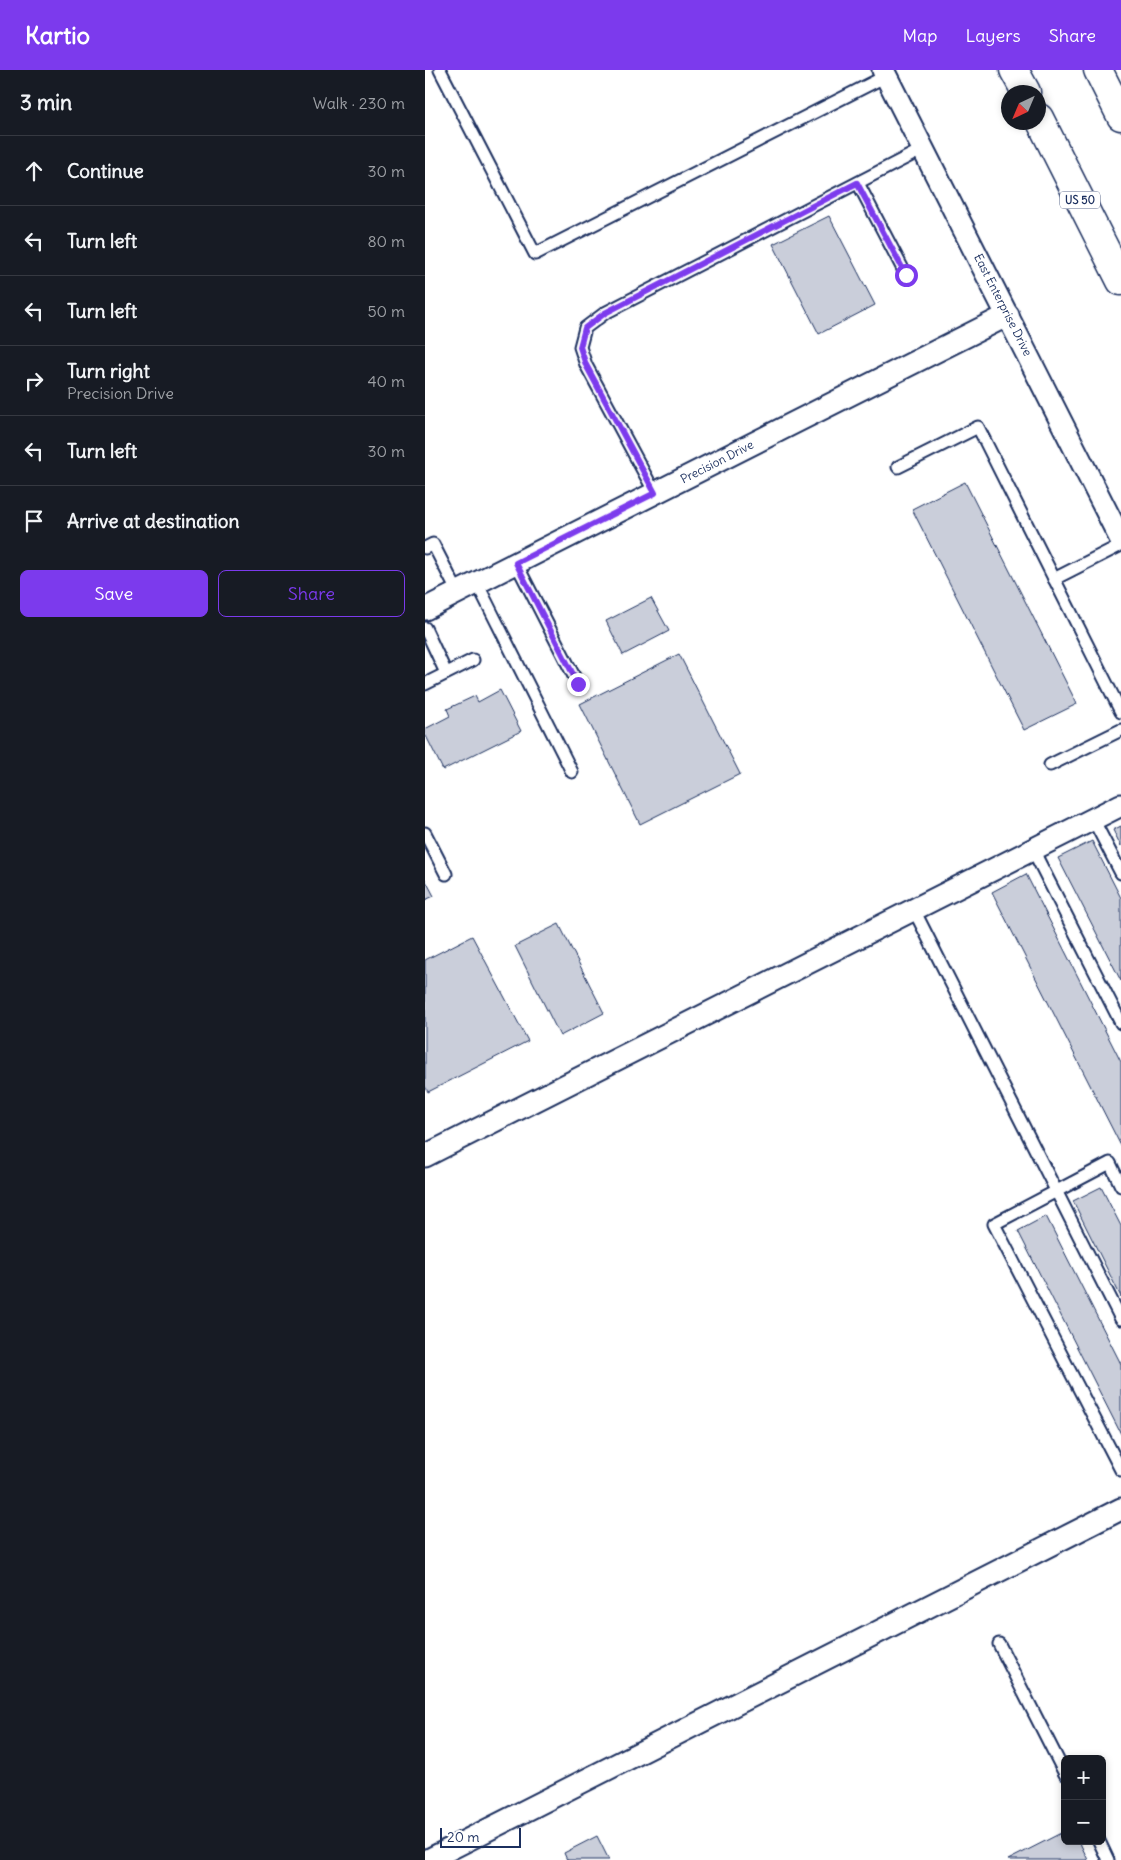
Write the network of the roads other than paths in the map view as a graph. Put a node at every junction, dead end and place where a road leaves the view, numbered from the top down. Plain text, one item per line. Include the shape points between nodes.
1 (440, 70) edge
2 (1014, 70) edge
3 (1098, 70) edge
4 (884, 73) edge
5 (1022, 85) edge
6 (1121, 116) edge
7 (1045, 130) edge
8 (923, 149) junction
9 (857, 183) junction
10 (906, 275) dead end
11 (1121, 281) edge
12 (1008, 315) junction
13 (898, 467) dead end
14 (655, 493) junction
15 (1121, 540) edge
16 (1121, 545) edge
17 (425, 548) edge
18 (516, 563) junction
19 (1054, 579) junction
20 (477, 583) junction
21 (458, 593) junction
22 (425, 609) edge
23 (425, 628) edge
24 (473, 660) dead end
25 (446, 673) junction
26 (425, 684) edge
27 (578, 684) dead end
28 (1121, 712) edge
29 (1121, 730) edge
30 (1051, 765) dead end
31 (572, 772) dead end
32 (1121, 805) edge
33 (1093, 819) junction
34 (425, 833) edge
35 (1033, 850) junction
36 (1121, 873) edge
37 (446, 874) dead end
38 (914, 910) junction
39 (1121, 1023) edge
40 (425, 1156) edge
41 (1121, 1186) edge
42 (1056, 1192) junction
43 (1121, 1319) edge
44 (1121, 1470) edge
45 (1121, 1509) edge
46 (999, 1644) dead end
47 (1061, 1766) edge
48 (1101, 1845) edge
49 (428, 1860) edge
50 (1108, 1860) edge

1 - 4 lane via 535,254
2 - 5 highway
3 - 6 highway
4 - 8 street, East Enterprise Drive
7 - 11 highway, US 50
8 - 9 lane
8 - 12 street, East Enterprise Drive
9 - 10 lane
9 - 14 lane via 605,313 585,328 580,347 586,365
12 - 14 street, Precision Drive
12 - 15 street, East Enterprise Drive
13 - 19 lane via 978,427
14 - 18 street, Precision Drive
16 - 19 lane
17 - 21 lane via 433,544
18 - 20 street, Precision Drive
18 - 27 lane
19 - 28 lane
20 - 21 street, Precision Drive
20 - 31 lane
21 - 22 street, Precision Drive
23 - 25 lane
24 - 25 lane
25 - 26 lane
29 - 30 lane
32 - 33 street
33 - 35 street
33 - 36 lane
34 - 37 lane
35 - 38 street
35 - 39 lane
38 - 40 street
38 - 42 lane
41 - 42 lane via 1110,1163
42 - 43 lane
42 - 44 lane via 994,1224
45 - 49 street
46 - 47 lane
48 - 50 lane

